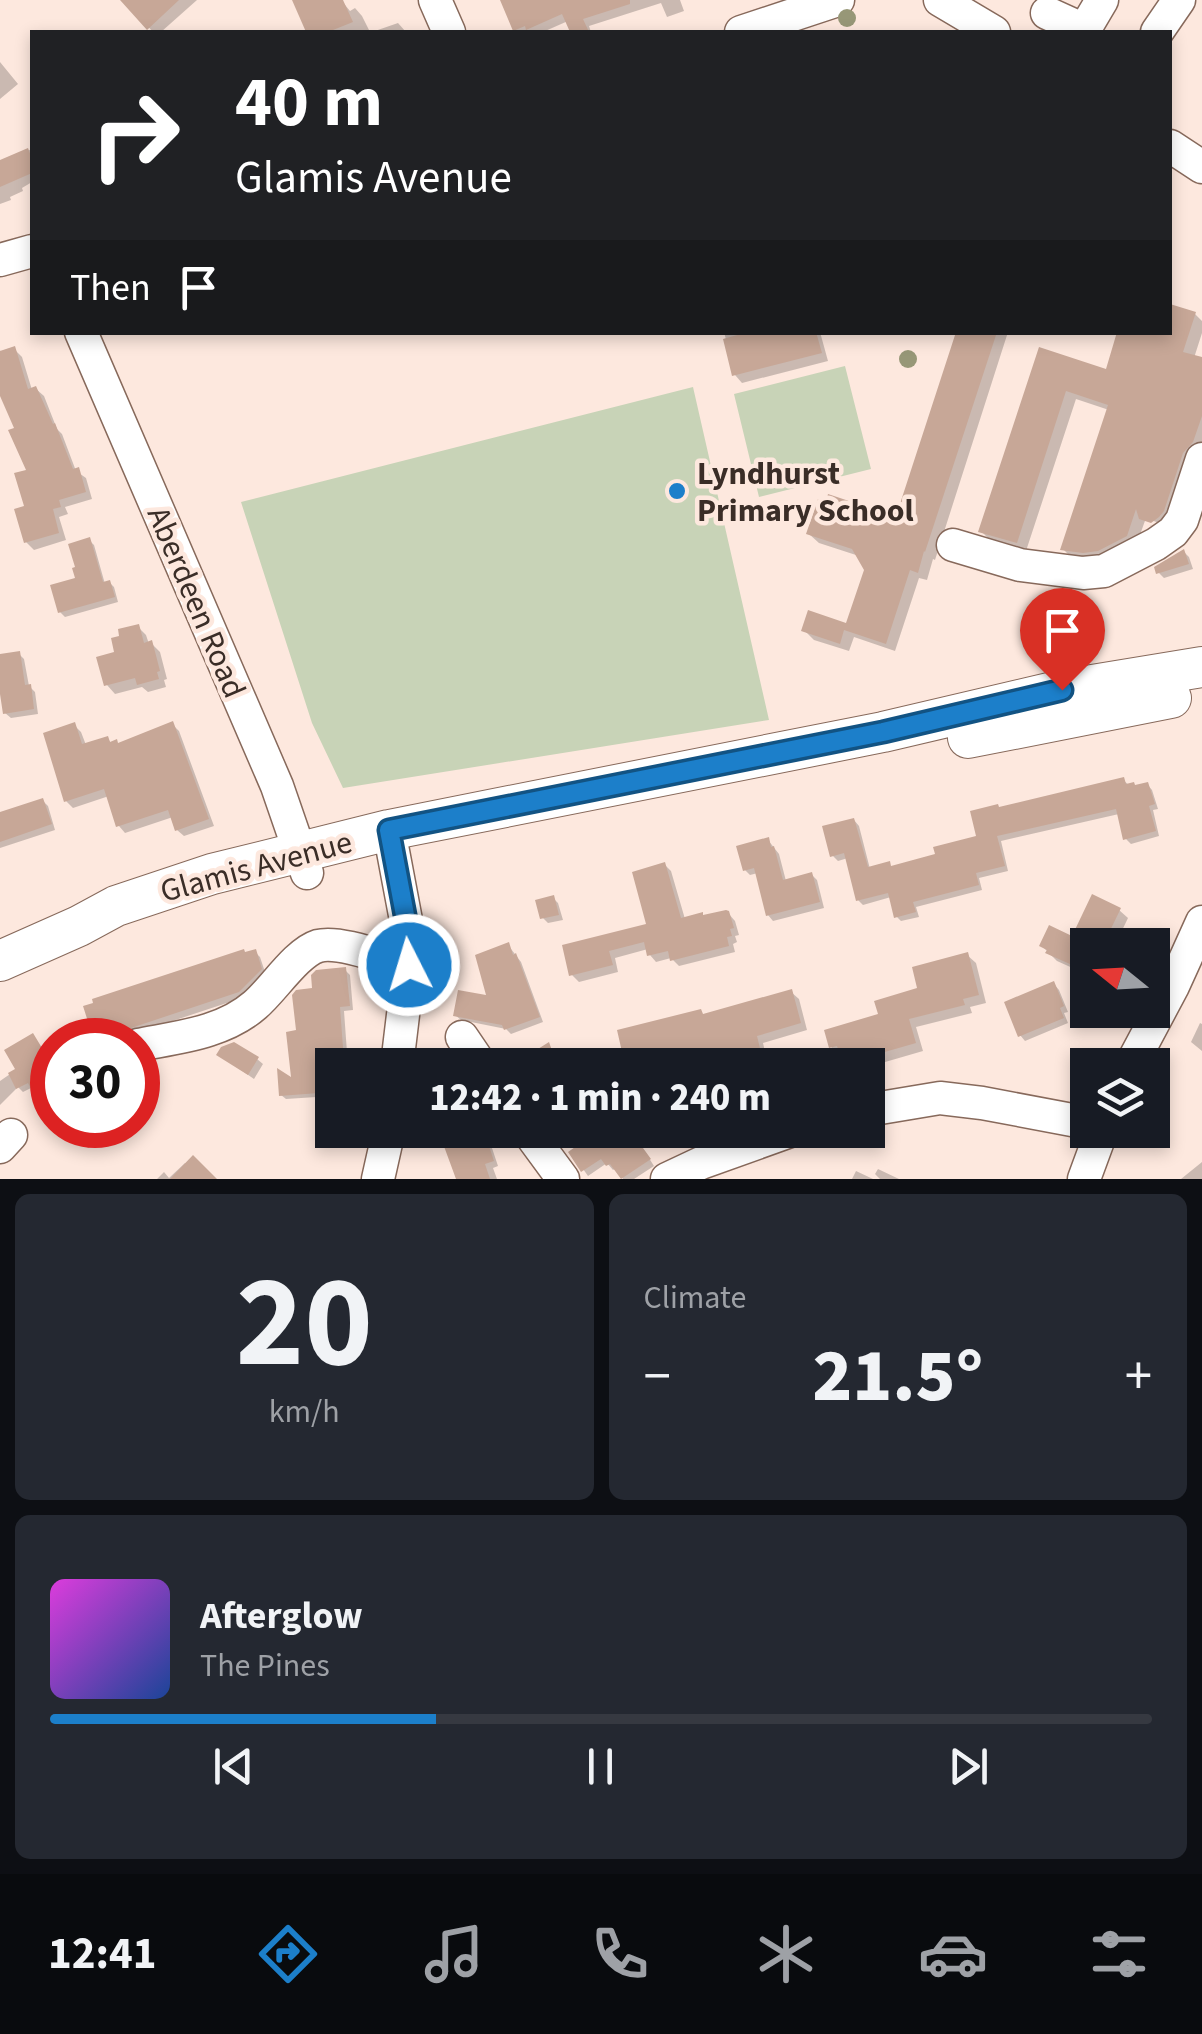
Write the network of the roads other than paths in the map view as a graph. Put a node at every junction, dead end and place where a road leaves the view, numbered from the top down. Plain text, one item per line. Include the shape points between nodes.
1 (434, 0) edge
2 (838, 0) edge
3 (940, 0) edge
4 (1102, 0) edge
5 (1179, 0) edge
6 (1036, 15) edge
7 (448, 30) edge
8 (747, 30) edge
9 (991, 30) edge
10 (1158, 30) edge
11 (1172, 147) edge
12 (1202, 167) edge
13 (30, 251) edge
14 (0, 260) edge
15 (82, 335) edge
16 (1202, 459) edge
17 (953, 544) dead end
18 (1202, 667) edge
19 (1202, 691) edge
20 (1066, 705) junction
21 (392, 841) junction
22 (303, 863) junction
23 (1202, 922) edge
24 (0, 961) edge
25 (409, 965) junction
26 (462, 1037) dead end
27 (160, 1040) edge
28 (399, 1048) edge
29 (469, 1048) edge
30 (1140, 1048) edge
31 (885, 1107) edge
32 (1070, 1120) edge
33 (386, 1148) edge
34 (541, 1148) edge
35 (741, 1148) edge
36 (1095, 1148) edge
37 (378, 1179) edge
38 (563, 1179) edge
39 (667, 1179) edge
40 (1084, 1179) edge

1 - 7 street
2 - 8 street
3 - 9 street
4 - 6 street via 1080,28
5 - 10 street
11 - 12 street
13 - 14 street
15 - 22 street, Aberdeen Road via 277,786
16 - 17 street via 1173,532 1104,572 1020,565
18 - 20 main road, Glamis Avenue
19 - 20 main road, Glamis Avenue
20 - 21 main road, Glamis Avenue via 527,829
21 - 22 main road, Glamis Avenue
21 - 25 street
22 - 24 main road, Glamis Avenue via 212,874 116,906
23 - 30 street
25 - 27 street via 317,946 244,1014 204,1032
25 - 28 street
26 - 29 street
31 - 32 street via 940,1098
33 - 37 street
34 - 38 street
35 - 39 street
36 - 40 street

